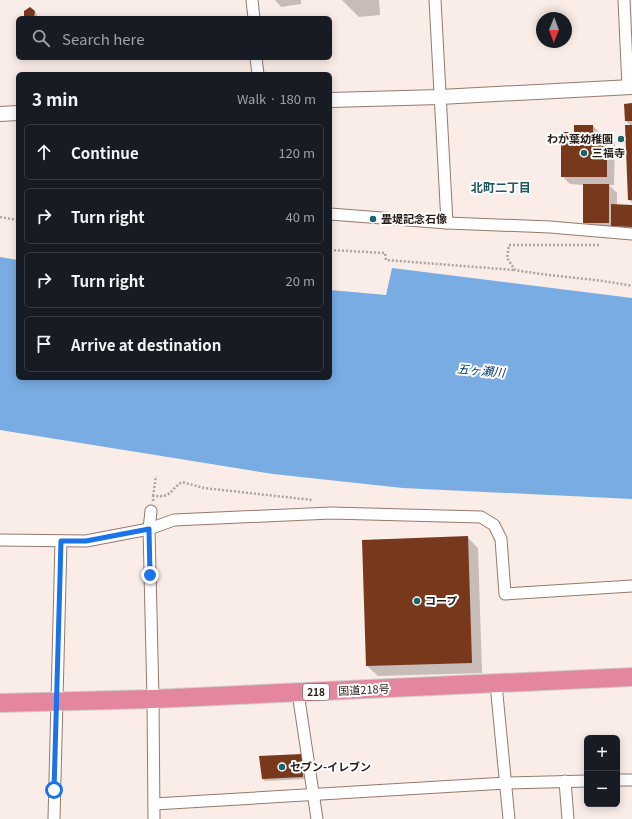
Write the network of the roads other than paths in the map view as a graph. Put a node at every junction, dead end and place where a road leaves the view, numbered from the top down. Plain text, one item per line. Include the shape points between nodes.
1 (252, 0) edge
2 (435, 0) edge
3 (624, 0) edge
4 (254, 16) edge
5 (256, 60) edge
6 (258, 72) edge
7 (630, 87) edge
8 (440, 97) junction
9 (332, 100) edge
10 (16, 113) edge
11 (0, 114) edge
12 (332, 214) edge
13 (447, 223) junction
14 (632, 234) edge
15 (151, 511) road end
16 (149, 529) junction
17 (0, 540) edge
18 (61, 541) junction
19 (632, 586) edge
20 (632, 677) edge
21 (496, 684) junction
22 (298, 692) junction
23 (153, 699) junction
24 (56, 702) junction
25 (0, 703) edge
26 (620, 780) edge
27 (632, 780) edge
28 (584, 781) edge
29 (565, 782) junction
30 (506, 783) junction
31 (313, 795) junction
32 (154, 804) junction
33 (54, 819) edge
34 (154, 819) edge
35 (317, 819) edge
36 (509, 819) edge
37 (568, 819) edge

1 - 4 street
2 - 8 street
3 - 7 street
5 - 6 street
7 - 8 street
8 - 9 street
8 - 13 street
10 - 11 street
12 - 13 street
13 - 14 street via 550,227
15 - 16 street
16 - 18 street via 86,541
16 - 19 street via 174,520 331,514 481,517 494,525 501,539 505,594
16 - 23 street
17 - 18 street
18 - 24 street
20 - 21 highway, 国道218号 / 218
21 - 22 highway, 国道218号 / 218
21 - 30 street
22 - 23 highway, 国道218号 / 218
22 - 31 street
23 - 24 highway, 国道218号 / 218
23 - 32 street
24 - 25 highway, 国道218号 / 218
24 - 33 street
26 - 27 street
28 - 29 street
29 - 30 street
29 - 37 street
30 - 31 street
30 - 36 street
31 - 32 street
31 - 35 street
32 - 34 street

